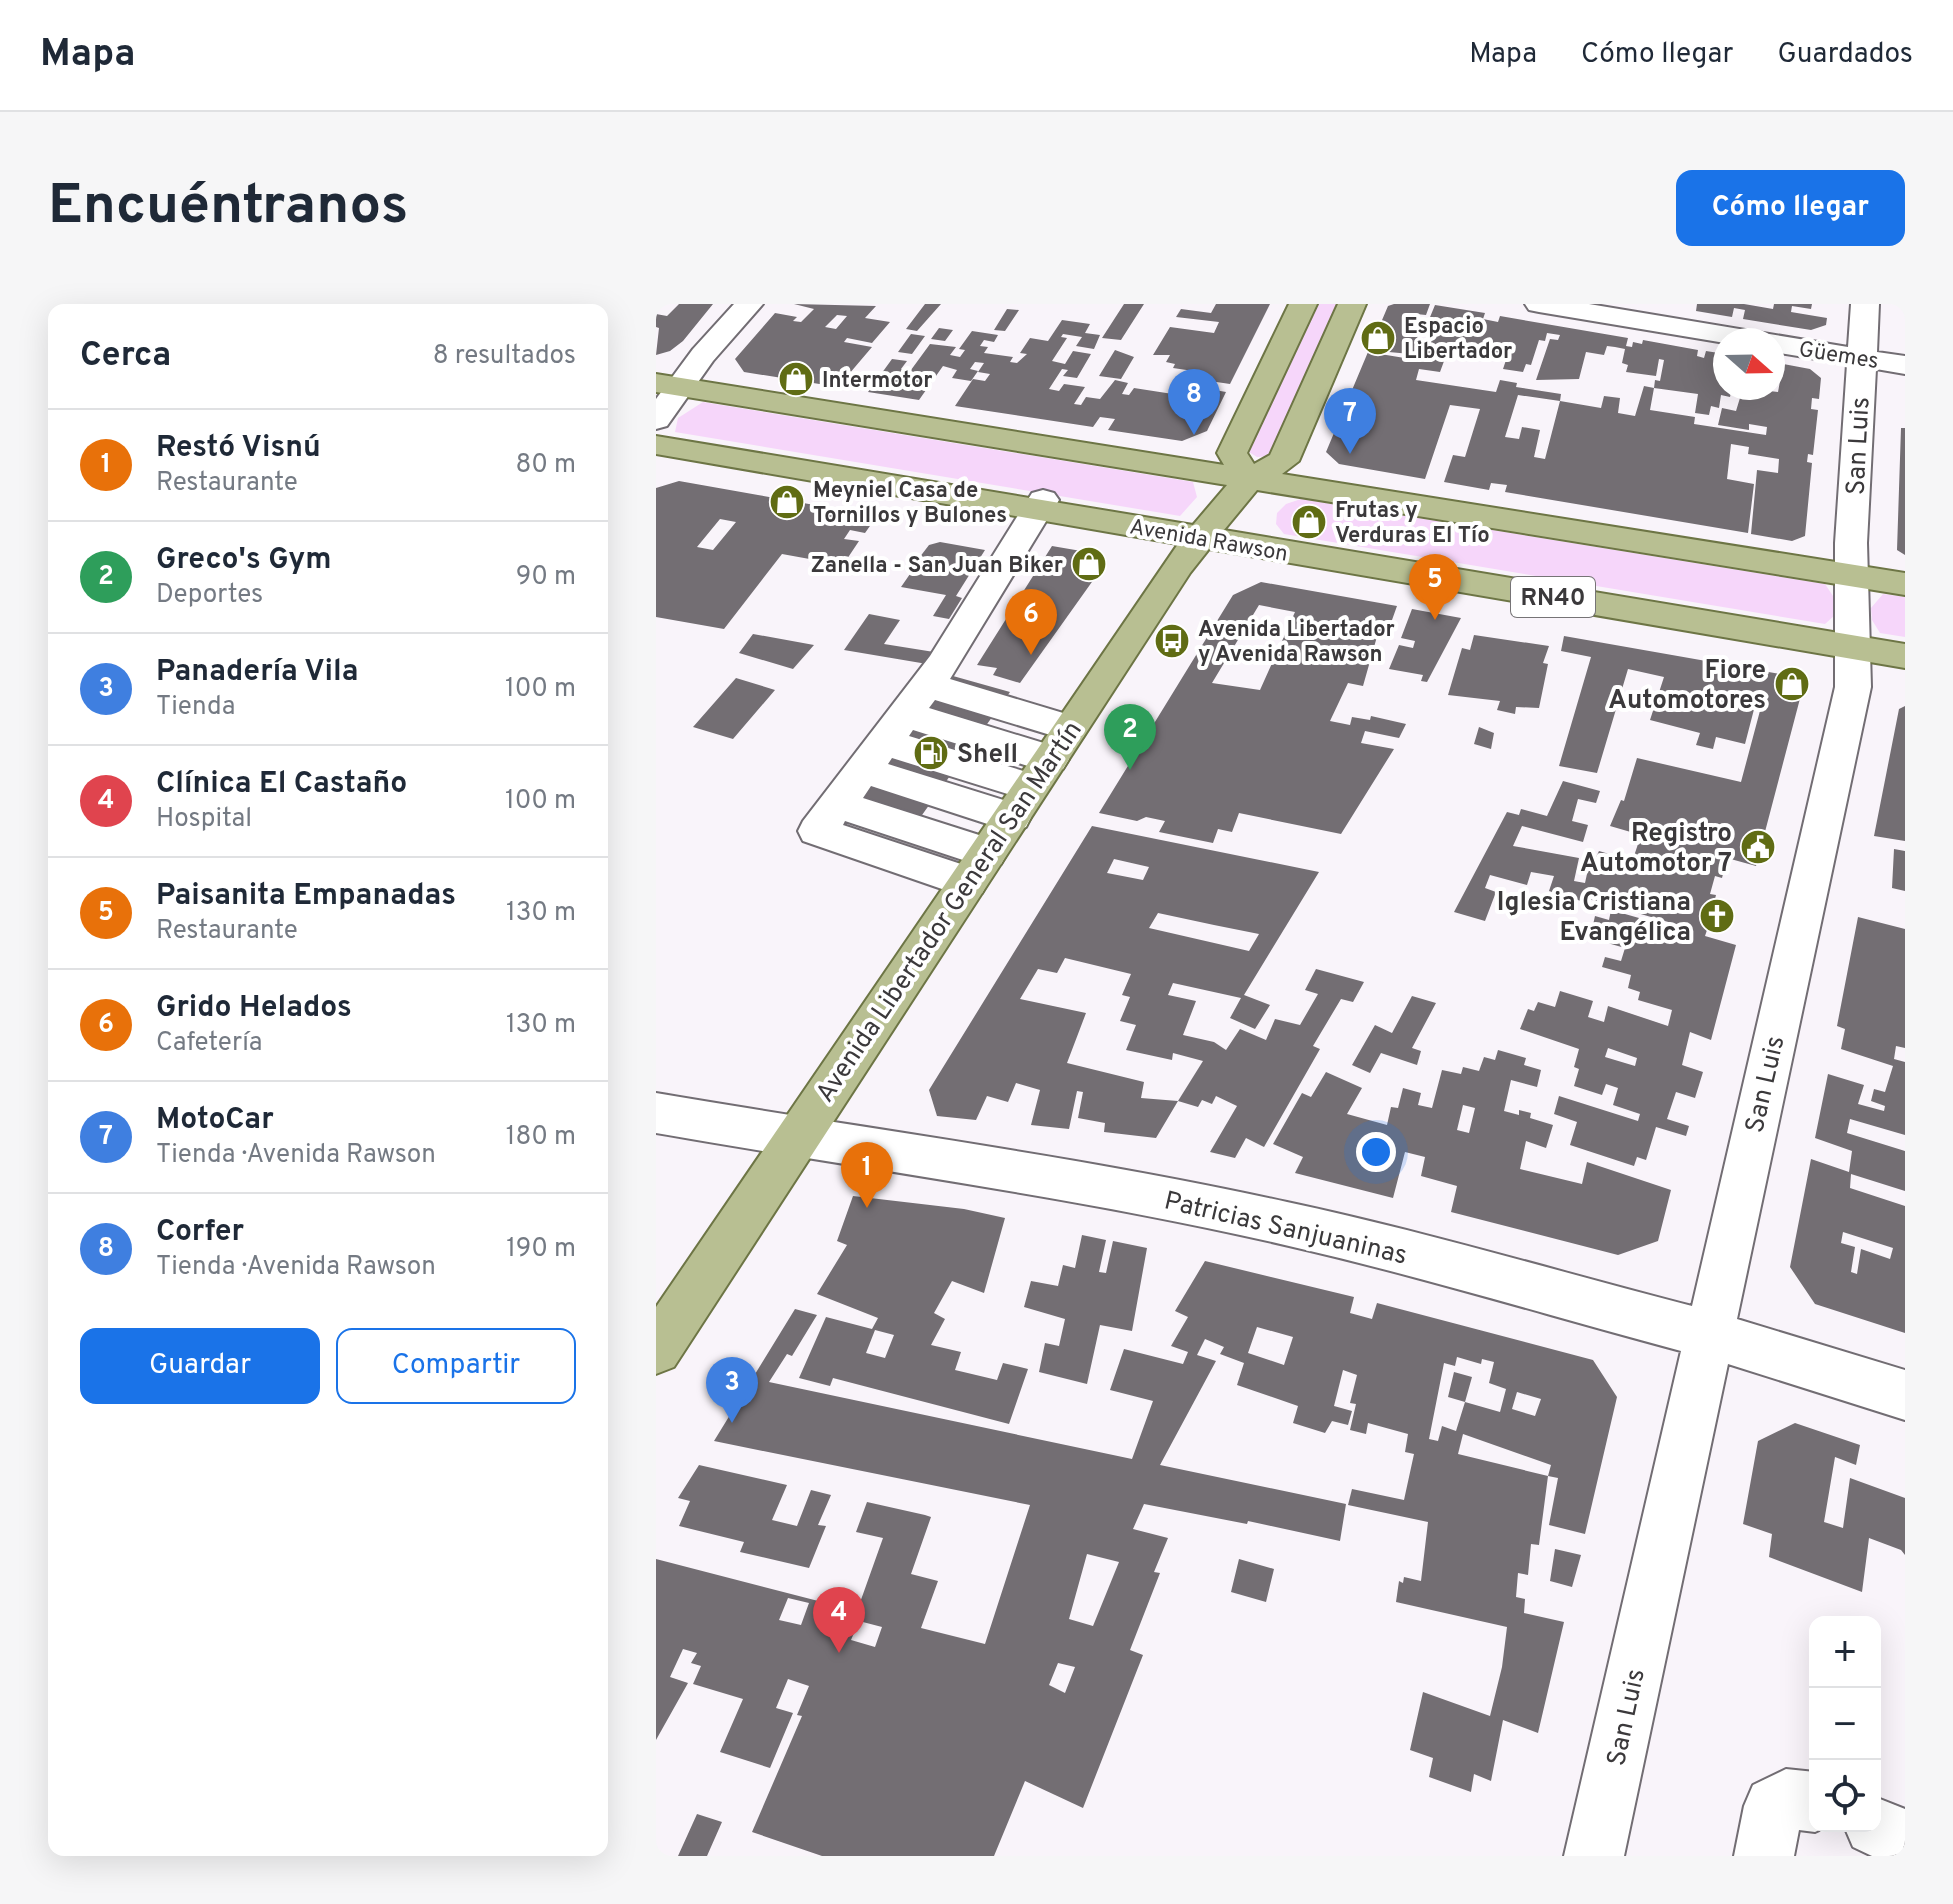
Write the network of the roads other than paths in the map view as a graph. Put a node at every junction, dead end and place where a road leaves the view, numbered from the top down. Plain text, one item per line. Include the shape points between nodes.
1 (749, 304) edge
2 (1303, 304) edge
3 (1352, 304) edge
4 (1539, 304) edge
5 (1865, 304) edge
6 (1713, 333) edge
7 (1785, 345) edge
8 (1862, 358) junction
9 (1905, 365) edge
10 (668, 385) edge
11 (656, 420) edge
12 (656, 445) edge
13 (1249, 479) junction
14 (1040, 505) junction
15 (1201, 537) junction
16 (1852, 576) junction
17 (1905, 584) edge
18 (1854, 647) junction
19 (1905, 656) edge
20 (889, 736) junction
21 (1029, 790) junction
22 (656, 1113) edge
23 (798, 1137) junction
24 (1708, 1334) junction
25 (656, 1350) edge
26 (1905, 1395) edge
27 (1809, 1801) edge
28 (1881, 1829) edge
29 (1905, 1840) edge
30 (1594, 1856) edge
31 (1764, 1856) edge

1 - 10 street
2 - 13 main road via 1232,453
3 - 13 main road, Avenida Libertador General San Martín via 1283,461
4 - 6 street
5 - 8 street, San Luis
7 - 8 street, Güemes
8 - 9 street, Güemes
8 - 16 street, San Luis
10 - 11 street
10 - 13 main road
12 - 14 main road, Avenida Rawson / RN40
13 - 15 main road, Avenida Libertador General San Martín
13 - 16 main road
14 - 15 main road, Avenida Rawson / RN40
14 - 20 street
15 - 18 main road, Avenida Rawson / RN40
15 - 21 main road, Avenida Libertador General San Martín
16 - 17 main road
16 - 18 street, San Luis
18 - 19 main road, Avenida Rawson / RN40
18 - 24 street, San Luis via 1853,687
20 - 21 street
20 - 21 street
20 - 21 street
20 - 21 street via 817,831
21 - 23 main road, Avenida Libertador General San Martín
22 - 23 street, Patricias Sanjuaninas
23 - 24 street, Patricias Sanjuaninas via 998,1166 1289,1224
23 - 25 main road, Avenida Libertador General San Martín
24 - 26 street, Patricias Sanjuaninas
24 - 30 street, San Luis
27 - 31 street via 1786,1799 1774,1806
28 - 29 street

